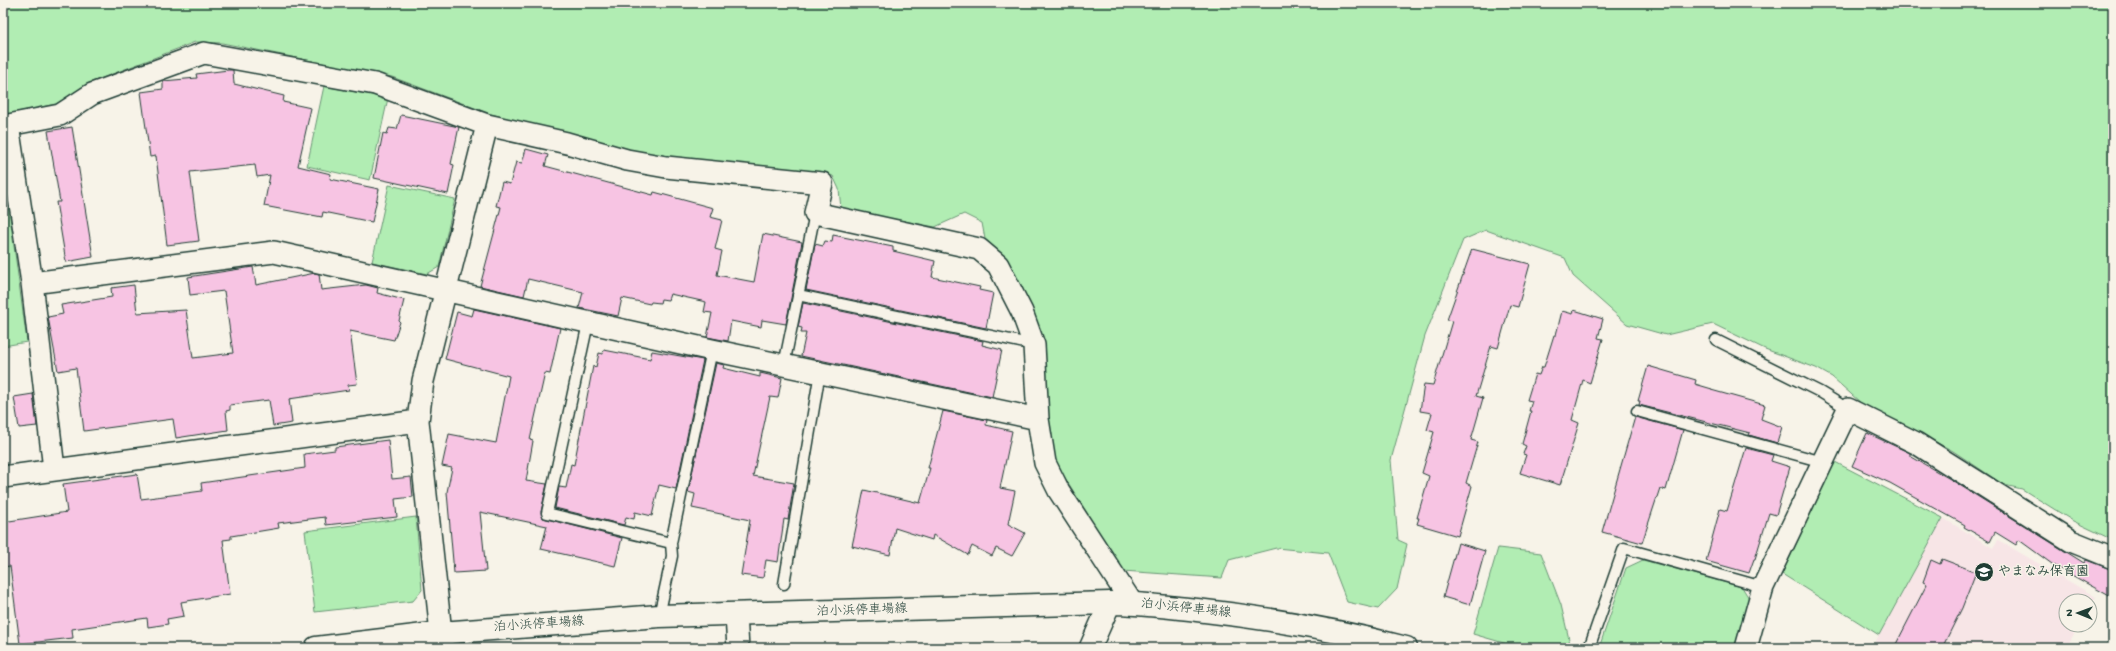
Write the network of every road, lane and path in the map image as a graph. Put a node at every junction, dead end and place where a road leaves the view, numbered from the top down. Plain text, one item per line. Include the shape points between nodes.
1 (486, 125) junction
2 (5, 126) edge
3 (815, 213) junction
4 (32, 283) junction
5 (445, 290) junction
6 (798, 294) junction
7 (588, 322) junction
8 (1716, 340) dead end
9 (1034, 344) junction
10 (712, 350) junction
11 (784, 365) junction
12 (820, 372) junction
13 (1848, 409) junction
14 (1637, 411) dead end
15 (1038, 418) junction
16 (418, 421) junction
17 (1823, 462) junction
18 (54, 469) junction
19 (3, 477) edge
20 (671, 543) junction
21 (2113, 558) edge
22 (784, 584) dead end
23 (1763, 587) junction
24 (1110, 603) junction
25 (1132, 603) junction
26 (736, 615) junction
27 (659, 616) junction
28 (442, 640) edge
29 (316, 648) edge
30 (738, 648) edge
31 (1090, 648) edge
32 (1406, 648) edge
33 (1589, 648) edge
34 (1746, 648) edge

1 - 2 street via 375,84 204,53 92,94 60,115
1 - 3 street via 627,160 666,167 822,183
1 - 5 street
2 - 4 street
3 - 6 lane
3 - 9 street via 979,250 998,265 1022,312
4 - 5 street via 274,252
4 - 18 street
5 - 7 street
5 - 16 street via 423,381
6 - 9 lane
6 - 11 lane
7 - 10 street
7 - 20 lane via 547,513
8 - 13 lane via 1820,392
9 - 15 street
10 - 11 street
10 - 20 lane
11 - 12 street
12 - 15 street
12 - 22 lane
13 - 17 street
13 - 21 street via 1916,443 2071,541
14 - 17 lane
15 - 25 street via 1045,463 1059,491
16 - 18 street
16 - 28 street
17 - 23 street
18 - 19 street
20 - 27 lane via 672,556
23 - 33 lane via 1624,548
23 - 34 street
24 - 25 main road, 泊小浜停車場線
24 - 26 main road, 泊小浜停車場線
24 - 31 street
25 - 32 main road, 泊小浜停車場線 via 1294,624
26 - 27 main road, 泊小浜停車場線
26 - 30 street
27 - 28 main road, 泊小浜停車場線
28 - 29 main road, 泊小浜停車場線

